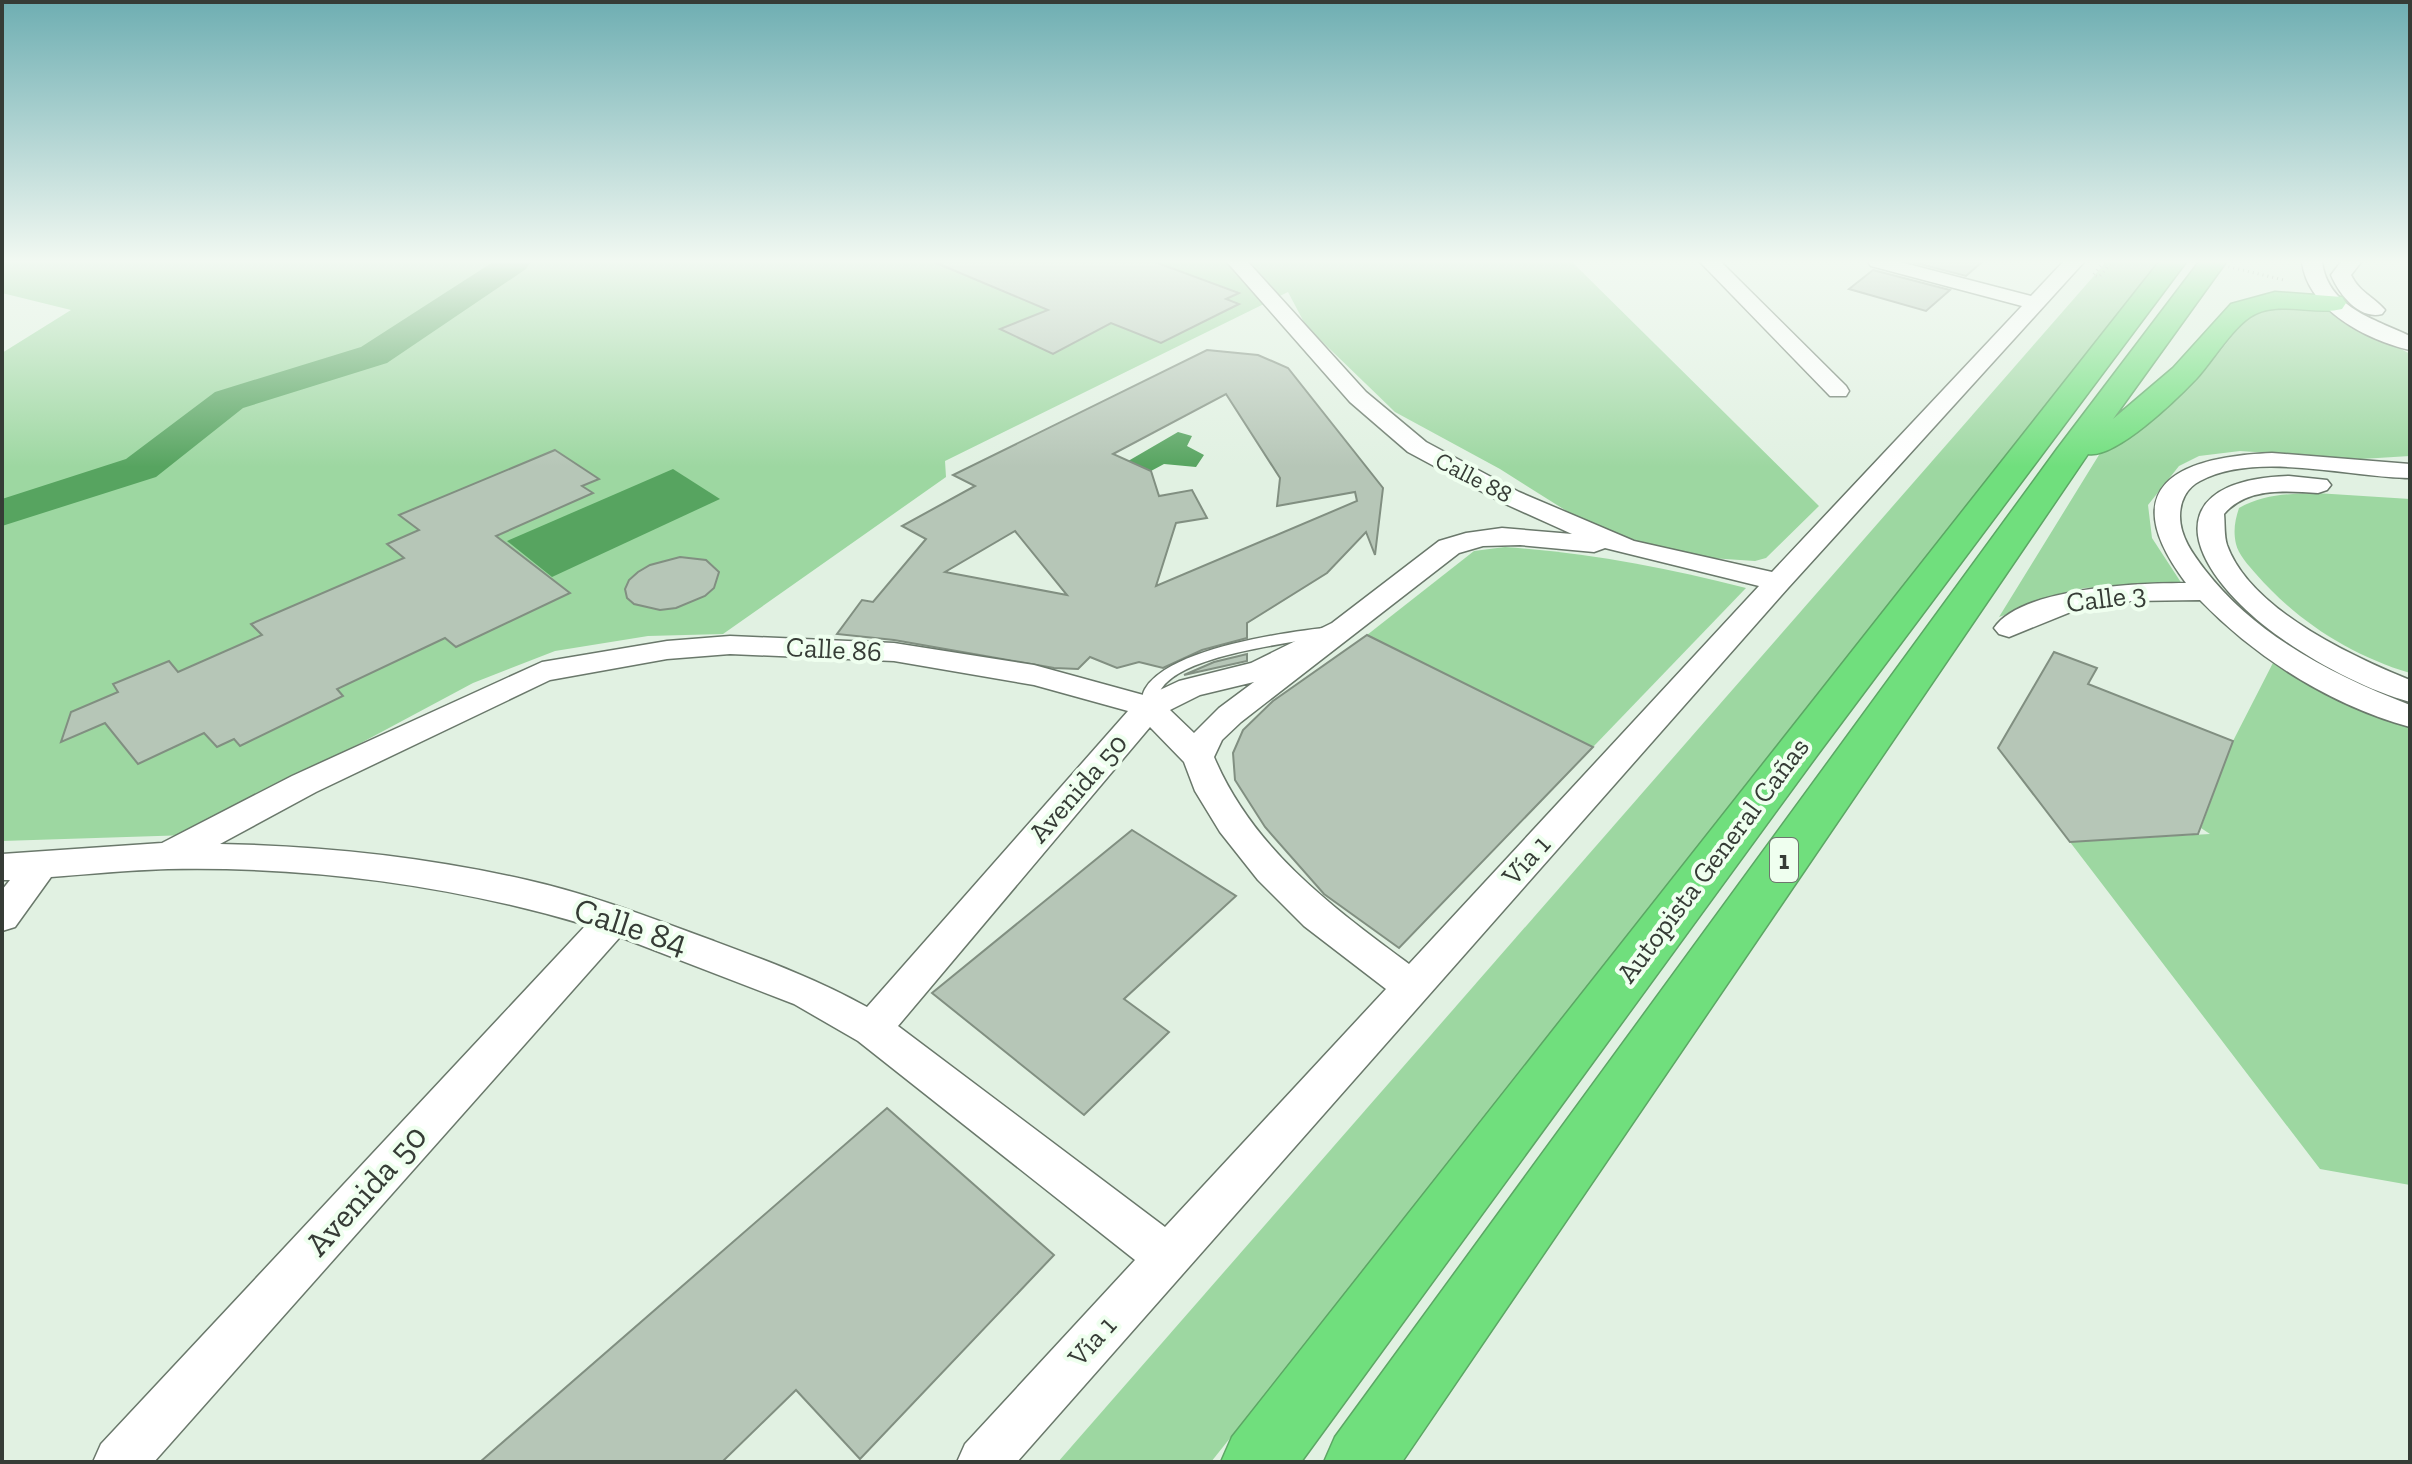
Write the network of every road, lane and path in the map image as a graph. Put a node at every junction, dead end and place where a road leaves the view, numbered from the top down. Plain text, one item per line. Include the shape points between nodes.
1 (1295, 330) edge
2 (1778, 330) edge
3 (2012, 330) edge
4 (2120, 330) edge
5 (2161, 330) edge
6 (2224, 330) edge
7 (2384, 330) edge
8 (2410, 344) edge
9 (1838, 391) dead end
10 (2069, 456) junction
11 (2410, 471) edge
12 (2410, 491) edge
13 (1481, 502) junction
14 (1533, 507) junction
15 (1518, 537) junction
16 (1463, 541) junction
17 (1625, 547) junction
18 (1778, 582) junction
19 (2213, 583) junction
20 (2269, 614) junction
21 (2233, 616) junction
22 (2009, 628) dead end
23 (1342, 629) junction
24 (2410, 692) edge
25 (1149, 707) junction
26 (2410, 717) edge
27 (1198, 757) junction
28 (168, 856) junction
29 (43, 862) junction
30 (2, 867) edge
31 (2, 917) edge
32 (614, 919) junction
33 (1411, 987) junction
34 (872, 1029) junction
35 (1168, 1258) junction
36 (1488, 1280) junction
37 (119, 1462) edge
38 (983, 1462) edge
39 (1257, 1462) edge
40 (1360, 1462) edge
41 (1373, 1462) edge

1 - 13 street, Calle 88 via 1396,432
2 - 9 street
3 - 18 street, Vía 1
4 - 39 highway, Autopista General Cañas / 1
5 - 10 highway, Autopista General Cañas / 1
6 - 10 highway via 2196,363 2122,428
7 - 8 street
10 - 36 highway, Autopista General Cañas / 1
11 - 19 street via 2272,462 2195,474 2175,490 2166,512 2167,529 2173,543
12 - 19 street via 2284,484 2224,497 2209,524
13 - 14 street, Calle 88
13 - 16 street, Avenida 50
14 - 15 street
14 - 17 street, Calle 88
15 - 16 street, Avenida 50
15 - 17 street, Avenida 50
16 - 23 street, Avenida 50
17 - 18 street, Calle 88
18 - 33 street, Vía 1
19 - 20 street
19 - 21 street
19 - 22 street, Calle 3 via 2086,596 2048,607
20 - 21 street
20 - 24 street via 2335,656
21 - 26 street via 2318,675
23 - 25 street, Avenida 50 via 1261,670 1190,688
23 - 27 street, Avenida 50 via 1230,715 1209,734
25 - 27 street, Calle 86
25 - 28 street, Calle 86 via 1034,675 894,652 773,646 667,650 542,672 304,784
25 - 34 street, Avenida 50
27 - 33 street, Calle 86 via 1232,823 1271,871 1317,916
28 - 29 street, Calle 84
28 - 32 street, Calle 84 via 275,858 406,871 528,894
29 - 30 street, Calle 84
29 - 31 street
32 - 34 street, Calle 84 via 808,993
32 - 37 street, Avenida 50
33 - 35 street, Vía 1
34 - 35 street, Calle 84
35 - 38 street, Vía 1
36 - 40 highway, Autopista General Cañas / 1
36 - 41 highway

